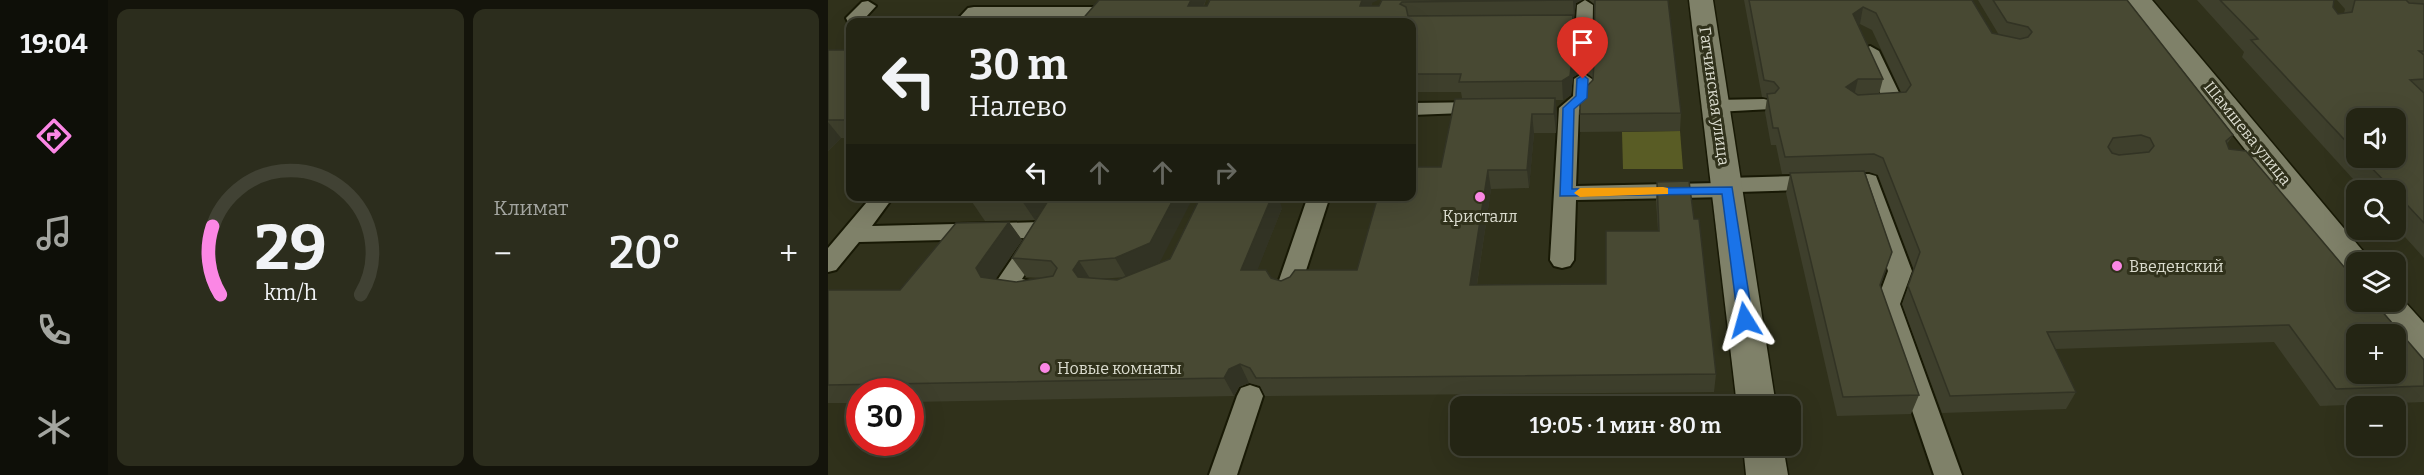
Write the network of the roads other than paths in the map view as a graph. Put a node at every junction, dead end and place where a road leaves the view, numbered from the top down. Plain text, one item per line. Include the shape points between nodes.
1 (1701, 0) edge
2 (2139, 0) edge
3 (1585, 5) dead end
4 (868, 6) dead end
5 (1096, 12) edge
6 (854, 18) edge
7 (967, 18) edge
8 (1527, 25) edge
9 (1584, 25) junction
10 (1861, 31) edge
11 (1854, 104) edge
12 (1764, 105) dead end
13 (1716, 106) junction
14 (1501, 108) edge
15 (1546, 108) edge
16 (1569, 108) junction
17 (1416, 109) edge
18 (1727, 188) junction
19 (1565, 193) junction
20 (880, 201) edge
21 (1316, 201) edge
22 (853, 234) junction
23 (2346, 255) edge
24 (1562, 260) dead end
25 (828, 264) edge
26 (1046, 288) edge
27 (1288, 289) edge
28 (2393, 312) edge
29 (2424, 349) edge
30 (1250, 396) edge
31 (1756, 396) edge
32 (1764, 456) edge
33 (1223, 475) edge
34 (1767, 475) edge
35 (1948, 475) edge

1 - 13 street, Гатчинская улица
2 - 23 street, Шамшева улица via 2258,159
3 - 9 lane
4 - 6 lane
5 - 7 lane via 974,12
8 - 9 lane
9 - 16 lane via 1582,98
10 - 11 lane via 1894,103
12 - 13 lane
13 - 18 street, Гатчинская улица
14 - 17 lane
15 - 16 lane
16 - 19 lane
18 - 19 lane
18 - 31 street, Гатчинская улица
18 - 35 lane via 1869,181 1900,271 1888,304
19 - 24 lane
20 - 22 lane
21 - 27 lane
22 - 25 lane
22 - 26 lane via 1048,221 1004,288
28 - 29 street
30 - 33 lane
32 - 34 street

